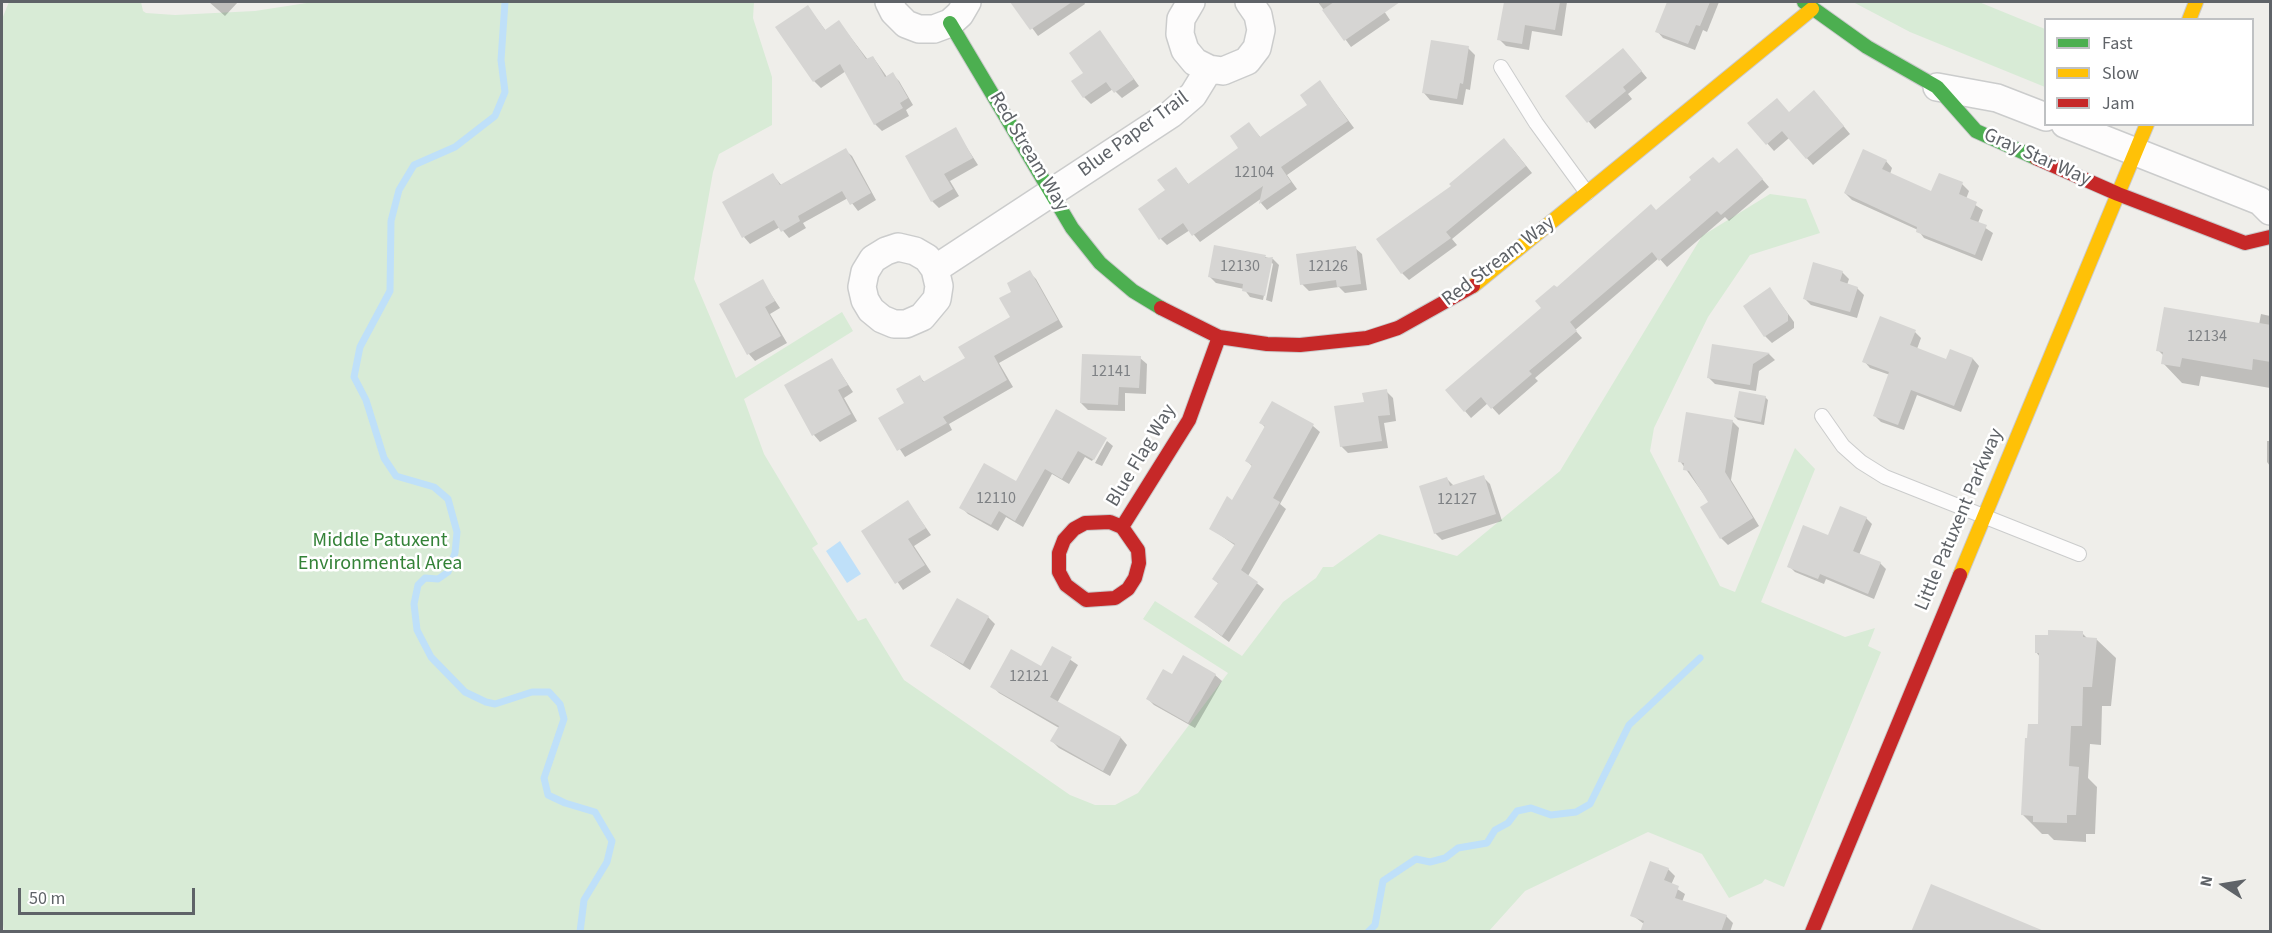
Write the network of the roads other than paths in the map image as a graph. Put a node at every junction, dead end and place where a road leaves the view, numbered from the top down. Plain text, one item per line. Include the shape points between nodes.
1 (890, 2) edge
2 (967, 2) edge
3 (1191, 2) edge
4 (1249, 2) edge
5 (2196, 2) edge
6 (1808, 5) edge
7 (2190, 18) edge
8 (950, 23) junction
9 (1501, 67) dead end
10 (1209, 69) junction
11 (1937, 87) junction
12 (2044, 116) edge
13 (2071, 126) edge
14 (2146, 126) edge
15 (2136, 152) junction
16 (1052, 193) junction
17 (1587, 193) junction
18 (2118, 194) junction
19 (2271, 211) edge
20 (2271, 237) edge
21 (935, 269) dead end
22 (1219, 337) junction
23 (1822, 416) dead end
24 (1982, 517) junction
25 (1122, 527) junction
26 (2079, 554) dead end
27 (1812, 932) edge

1 - 8 street via 906,24 919,29
2 - 8 street
3 - 10 street, Blue Paper Trail via 1180,19 1180,34 1190,56
4 - 10 street via 1258,15 1261,30 1257,48 1235,68
5 - 7 street
6 - 11 street, Gray Star Way via 1867,47
6 - 17 street, Red Stream Way
8 - 16 street, Red Stream Way
9 - 17 lane
10 - 16 street, Blue Paper Trail via 1193,95 1171,114
11 - 12 street, Gray Star Way via 1997,98
11 - 18 street, Gray Star Way via 1976,130
13 - 15 street
14 - 15 street, Little Patuxent Parkway
15 - 18 street, Little Patuxent Parkway
15 - 19 street via 2260,201
16 - 21 street, Blue Paper Trail
16 - 22 street, Red Stream Way via 1093,254 1133,291
17 - 22 street, Red Stream Way via 1467,291 1398,328 1367,338 1300,345
18 - 20 street, Gray Star Way via 2245,243
18 - 24 street, Little Patuxent Parkway
22 - 25 street, Blue Flag Way via 1189,420
23 - 24 lane via 1843,446 1861,462 1885,477
24 - 26 lane
24 - 27 street, Little Patuxent Parkway
25 - 25 street, Blue Flag Way via 1097,520 1074,529 1064,540 1059,572 1066,585 1086,600 1115,598 1135,578 1138,550

